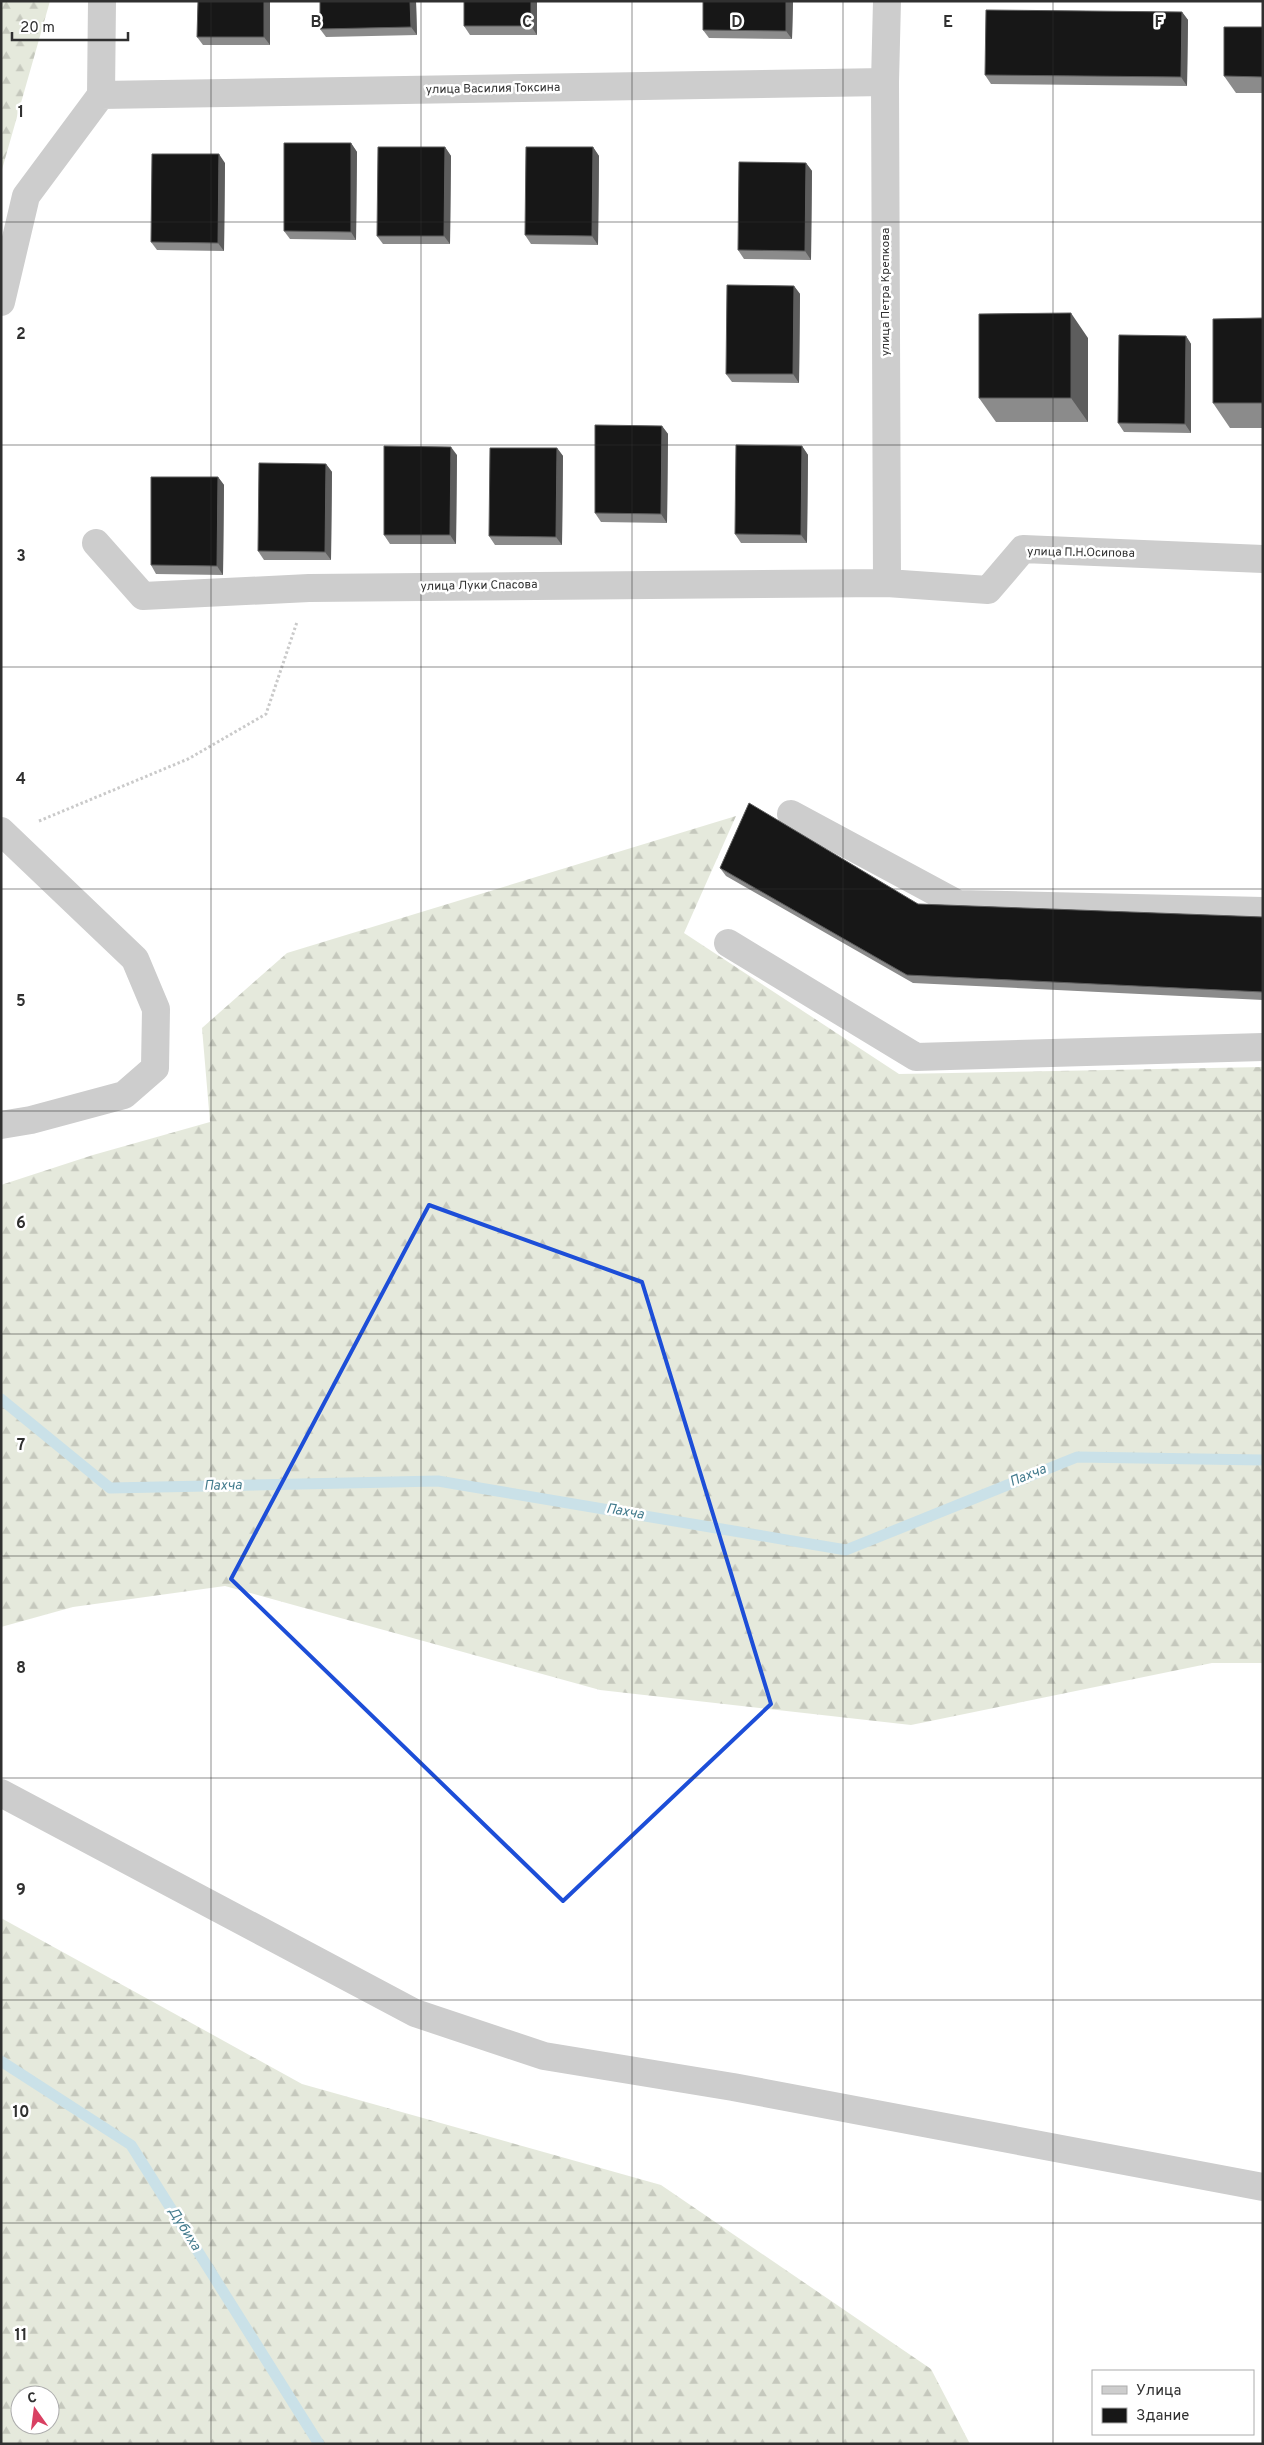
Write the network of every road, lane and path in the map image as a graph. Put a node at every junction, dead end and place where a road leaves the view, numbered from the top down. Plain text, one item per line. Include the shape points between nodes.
1 (102, 1) edge
2 (887, 1) edge
3 (885, 82) junction
4 (100, 95) junction
5 (1, 302) edge
6 (96, 543) dead end
7 (1263, 559) edge
8 (887, 583) junction
9 (309, 588) junction
10 (790, 814) dead end
11 (2, 833) edge
12 (1263, 912) edge
13 (728, 943) dead end
14 (1263, 1047) edge
15 (1, 1125) edge
16 (1, 1793) edge
17 (1263, 2187) edge

1 - 4 street
2 - 3 street, улица Петра Крепкова
3 - 4 street, улица Василия Токсина
3 - 8 street, улица Петра Крепкова
4 - 5 street via 26,196
6 - 9 street, улица Луки Спасова via 143,596
7 - 8 street, улица П.Н.Осипова via 1023,549 988,590
8 - 9 street, улица Луки Спасова
9 - 11 path via 266,714 188,760
10 - 12 street via 958,904
11 - 15 street via 135,959 156,1009 156,1068 124,1095
13 - 14 street via 916,1057
16 - 17 street via 415,2013 544,2056 733,2087

